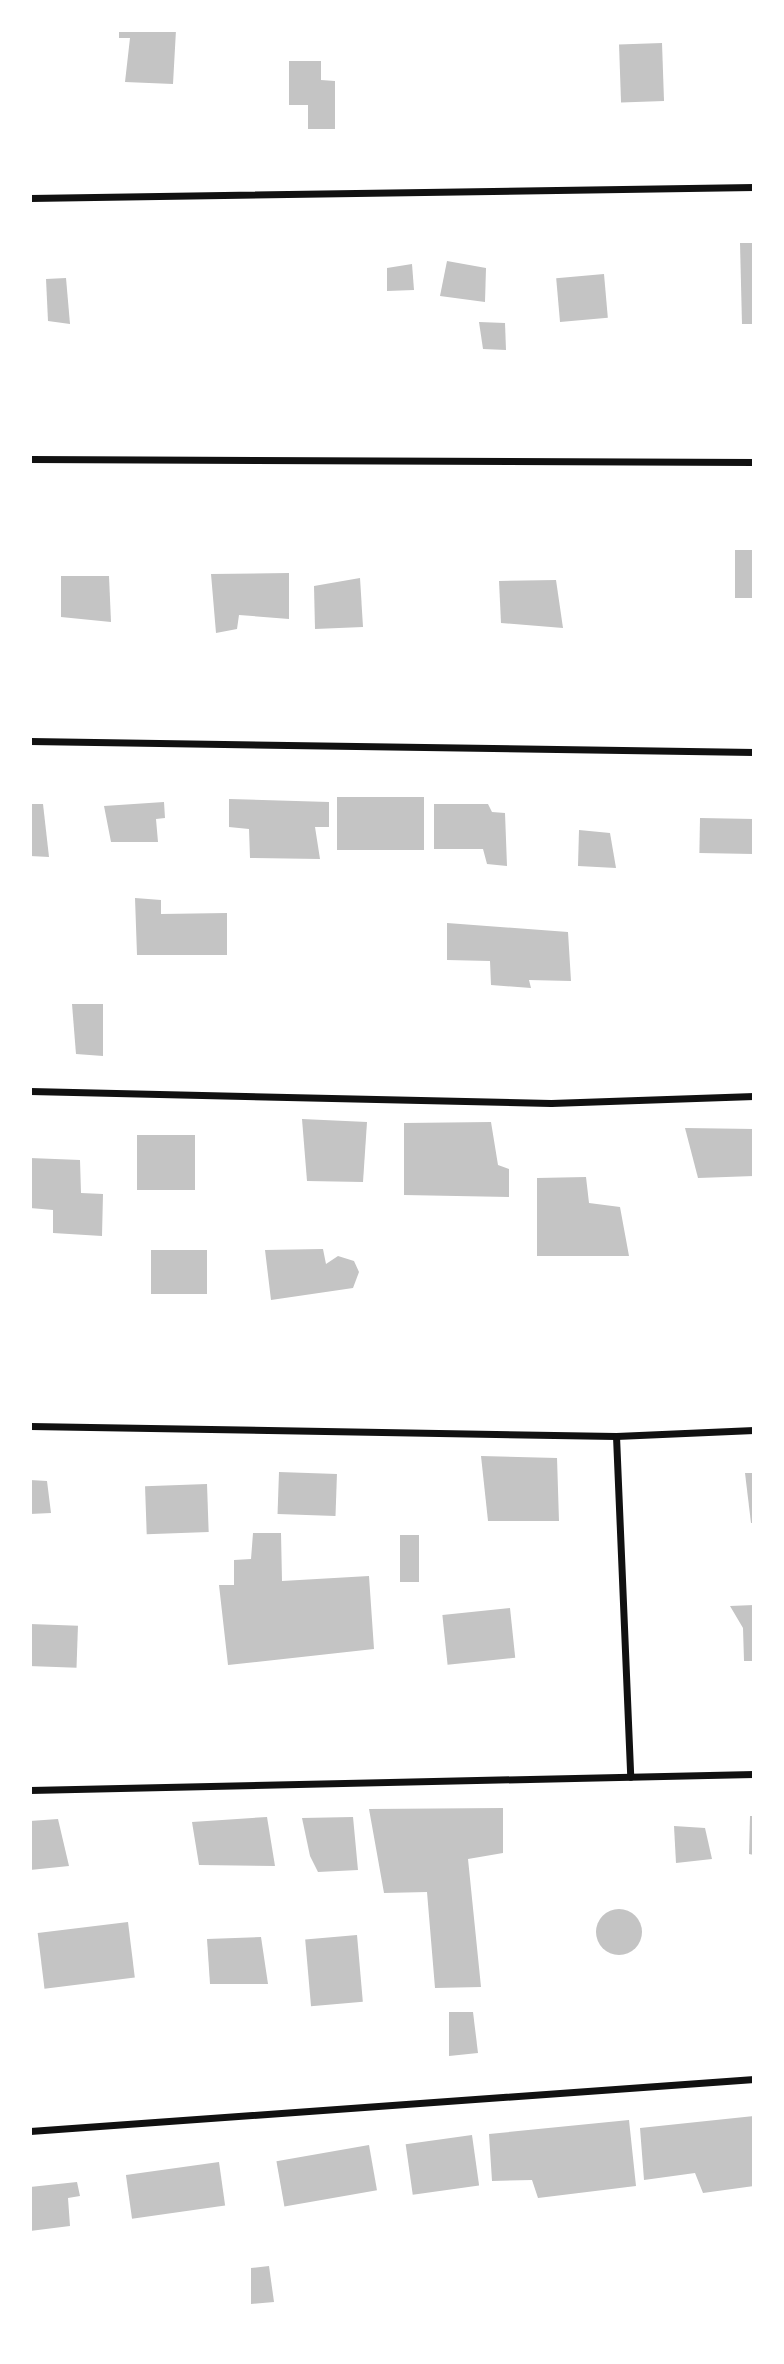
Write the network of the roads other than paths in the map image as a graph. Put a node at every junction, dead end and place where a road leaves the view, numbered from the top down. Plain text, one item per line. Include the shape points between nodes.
1 (754, 187) edge
2 (30, 198) edge
3 (30, 458) edge
4 (754, 463) edge
5 (30, 741) edge
6 (754, 752) edge
7 (30, 1091) edge
8 (754, 1096) edge
9 (30, 1426) edge
10 (754, 1430) edge
11 (616, 1436) junction
12 (754, 1774) edge
13 (630, 1777) junction
14 (30, 1790) edge
15 (754, 2078) edge
16 (30, 2131) edge

1 - 2 street
3 - 4 street
5 - 6 street
7 - 8 street via 551,1103
9 - 11 street
10 - 11 street
11 - 13 street
12 - 13 street
13 - 14 street
15 - 16 street

